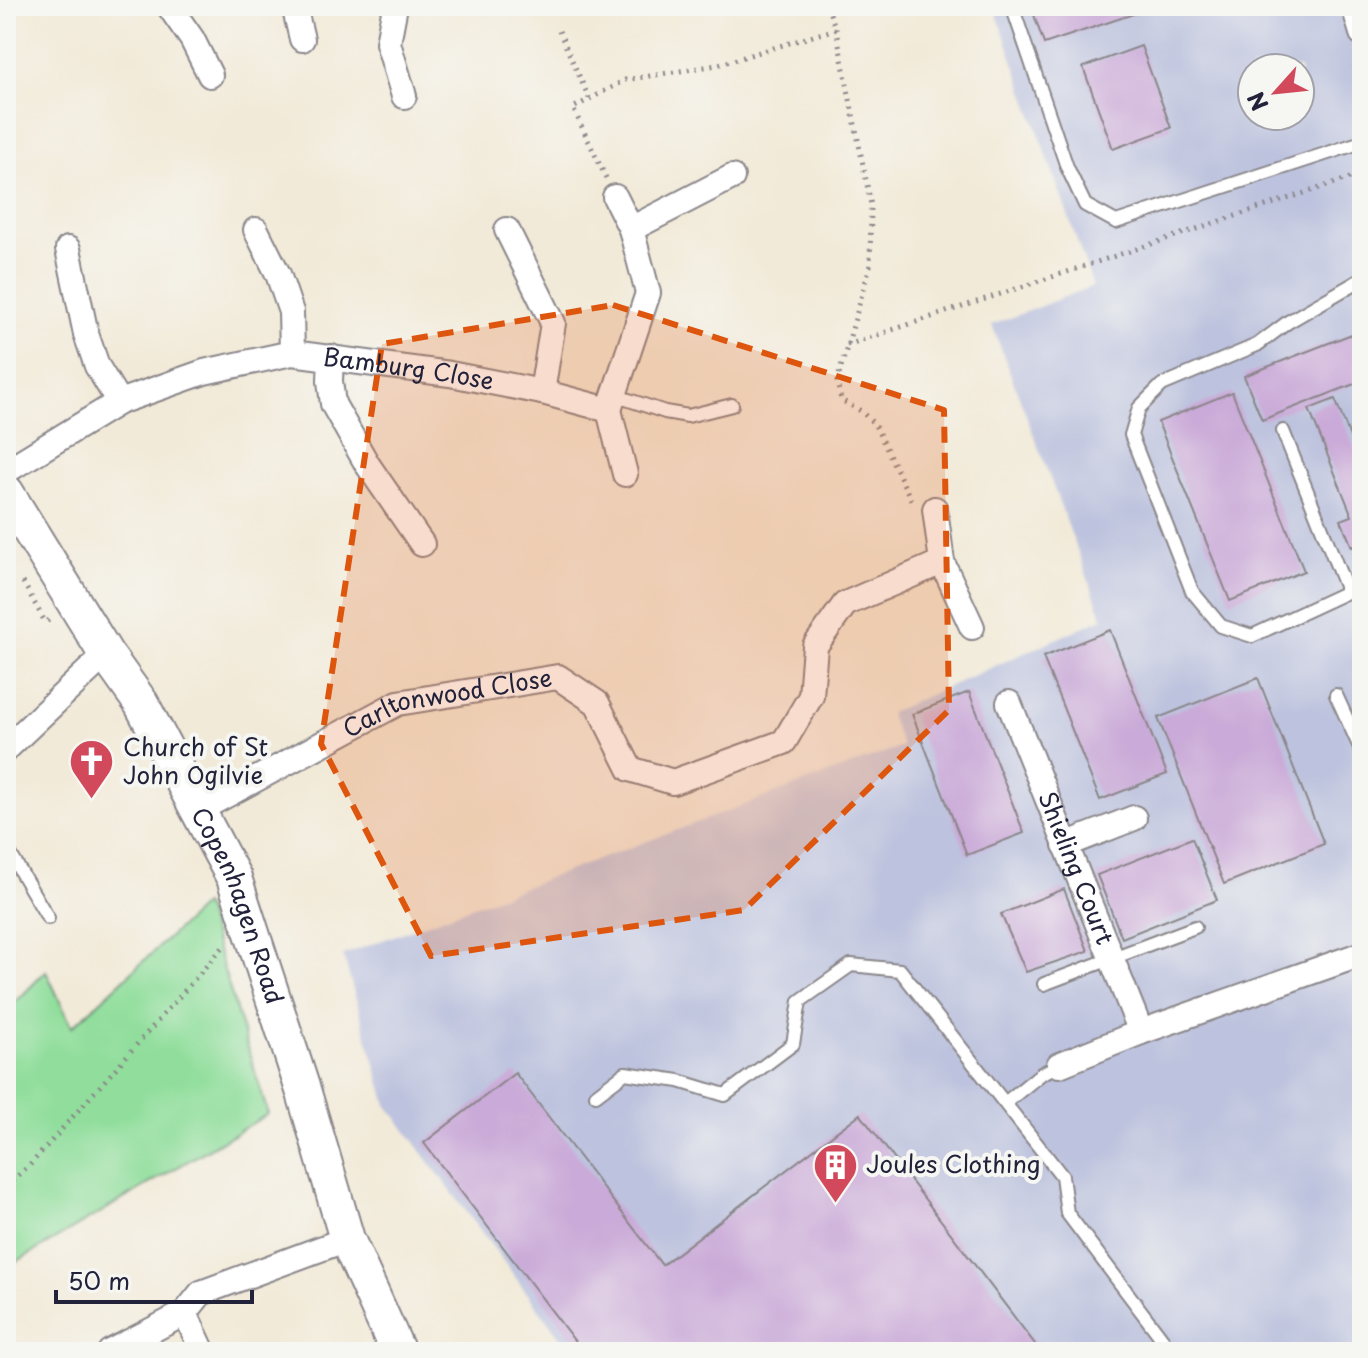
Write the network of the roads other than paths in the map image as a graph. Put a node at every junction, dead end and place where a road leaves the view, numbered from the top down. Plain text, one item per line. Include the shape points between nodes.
1 (169, 6) edge
2 (294, 6) edge
3 (395, 6) edge
4 (1012, 6) edge
5 (1354, 6) edge
6 (1362, 33) edge
7 (302, 39) dead end
8 (210, 75) dead end
9 (404, 96) dead end
10 (1362, 142) edge
11 (732, 177) dead end
12 (615, 197) road end
13 (631, 229) junction
14 (256, 230) dead end
15 (507, 230) dead end
16 (68, 249) dead end
17 (1362, 279) edge
18 (292, 353) junction
19 (331, 357) junction
20 (542, 392) junction
21 (119, 402) junction
22 (611, 402) junction
23 (732, 405) dead end
24 (1283, 431) dead end
25 (6, 471) edge
26 (625, 474) dead end
27 (6, 492) edge
28 (935, 509) road end
29 (422, 544) dead end
30 (942, 562) junction
31 (1362, 585) edge
32 (1347, 591) junction
33 (972, 627) dead end
34 (106, 654) junction
35 (1336, 695) dead end
36 (1009, 703) dead end
37 (6, 749) edge
38 (1362, 752) edge
39 (197, 811) junction
40 (1134, 818) dead end
41 (1065, 845) junction
42 (6, 847) edge
43 (48, 918) dead end
44 (1195, 927) dead end
45 (1362, 954) edge
46 (1111, 960) junction
47 (1044, 984) dead end
48 (1138, 1035) junction
49 (1059, 1065) joint
50 (596, 1095) dead end
51 (1005, 1103) junction
52 (347, 1239) junction
53 (185, 1313) junction
54 (110, 1352) edge
55 (203, 1352) edge
56 (398, 1352) edge
57 (1172, 1352) edge

1 - 8 street
2 - 7 street
3 - 9 street via 388,43
4 - 10 lane via 1085,205 1116,222
5 - 6 street
11 - 13 street
12 - 13 street
13 - 22 street via 648,293
14 - 18 street via 291,312
15 - 20 street via 553,323
16 - 21 street via 86,334 97,366
17 - 32 lane via 1257,345 1162,385 1139,408 1131,435 1192,591 1221,626 1252,636
18 - 19 street, Bamburg Close
18 - 21 street, Bamburg Close via 204,372
19 - 20 street, Bamburg Close
19 - 29 street via 333,404 360,454
20 - 22 street, Bamburg Close
21 - 25 street, Bamburg Close
22 - 23 lane via 688,416
22 - 26 street
24 - 32 lane
27 - 34 street, Copenhagen Road
28 - 30 street
30 - 33 street
30 - 39 street, Carltonwood Close via 845,604 815,646 811,696 784,742 673,782 630,769 597,703 558,677 398,703
31 - 32 lane
34 - 37 street
34 - 39 street, Copenhagen Road via 141,703
35 - 38 lane
36 - 41 street, Shieling Court
39 - 52 street, Copenhagen Road via 234,878
40 - 41 street
41 - 46 street, Shieling Court
42 - 43 lane
44 - 46 lane
45 - 48 street
46 - 47 lane
46 - 48 street, Shieling Court
48 - 49 street
49 - 51 lane
50 - 51 lane via 625,1073 725,1095 793,1044 800,1001 851,965 900,970
51 - 57 lane via 1062,1176 1067,1213
52 - 53 street via 201,1293
52 - 56 street, Copenhagen Road
53 - 54 street
53 - 55 street

